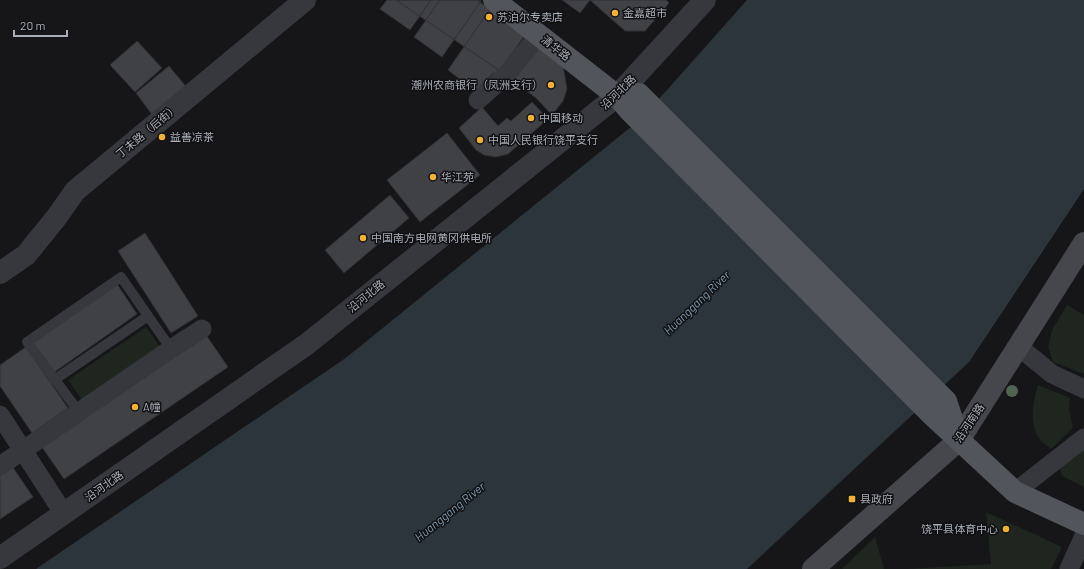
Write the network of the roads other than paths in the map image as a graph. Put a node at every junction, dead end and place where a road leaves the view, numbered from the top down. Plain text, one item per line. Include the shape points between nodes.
1 (305, 0) edge
2 (494, 0) edge
3 (705, 0) edge
4 (539, 35) junction
5 (478, 100) dead end
6 (630, 102) junction
7 (1084, 243) edge
8 (0, 273) edge
9 (148, 316) junction
10 (202, 329) dead end
11 (1018, 346) junction
12 (171, 349) junction
13 (54, 380) junction
14 (1084, 389) edge
15 (79, 412) junction
16 (0, 415) edge
17 (1084, 438) edge
18 (959, 440) junction
19 (23, 450) junction
20 (0, 466) edge
21 (1015, 492) junction
22 (64, 514) junction
23 (1084, 524) edge
24 (1084, 536) edge
25 (0, 558) edge
26 (813, 569) edge
27 (1069, 569) edge

1 - 8 street, 丁未路（后街） via 75,191 26,255
2 - 4 main road, 清华路
3 - 6 street, 沿河北路
4 - 5 street via 506,75
4 - 6 main road, 清华路
6 - 18 main road, 清华路 via 927,410
6 - 22 street, 沿河北路 via 307,344
7 - 11 main road, 沿河南路
9 - 12 lane
9 - 13 lane
9 - 13 lane via 121,277 27,342
10 - 12 street
11 - 14 street via 1052,374
11 - 18 main road, 沿河南路
12 - 15 street
13 - 15 lane
15 - 19 street
16 - 19 street
17 - 21 street
18 - 21 main road, 清华路
18 - 26 main road, 沿河南路
19 - 20 street
19 - 22 street
21 - 23 main road, 清华路
22 - 25 street, 沿河北路
24 - 27 street

